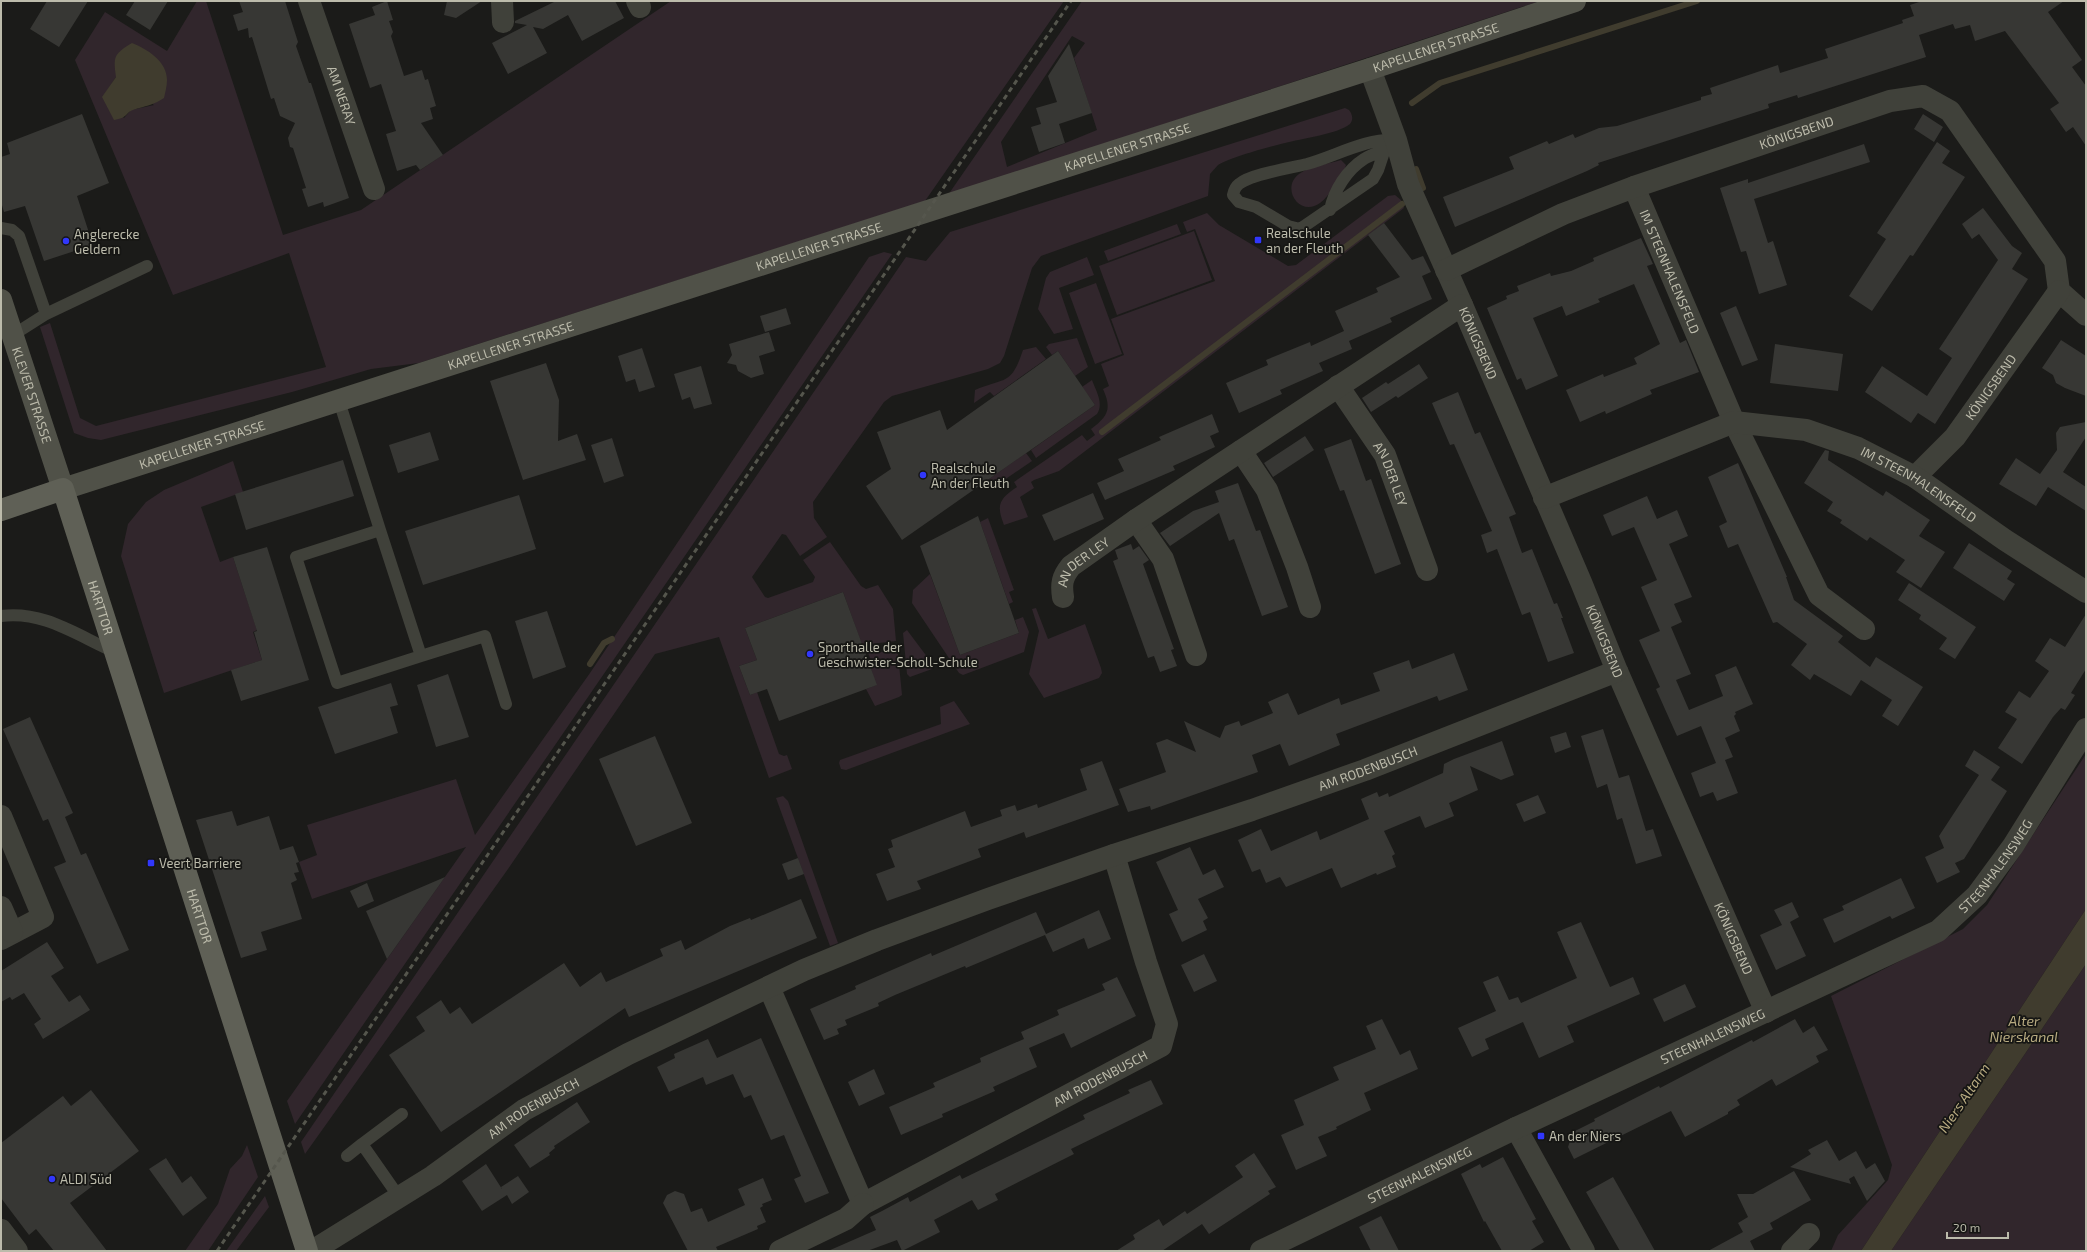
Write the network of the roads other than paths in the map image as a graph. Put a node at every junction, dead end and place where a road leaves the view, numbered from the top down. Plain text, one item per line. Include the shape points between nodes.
1 (309, 1) edge
2 (502, 1) edge
3 (1575, 1) edge
4 (503, 22) dead end
5 (1370, 69) junction
6 (1391, 144) junction
7 (1634, 187) junction
8 (374, 189) dead end
9 (1330, 210) junction
10 (1, 228) edge
11 (147, 266) dead end
12 (1446, 270) junction
13 (2059, 292) junction
14 (1, 300) edge
15 (1462, 305) junction
16 (46, 314) junction
17 (2086, 315) edge
18 (13, 335) junction
19 (1338, 386) junction
20 (339, 401) junction
21 (1734, 422) junction
22 (1241, 451) junction
23 (1915, 477) junction
24 (63, 489) junction
25 (1544, 498) junction
26 (1, 510) edge
27 (1136, 520) junction
28 (380, 530) junction
29 (1427, 570) dead end
30 (2086, 592) edge
31 (1063, 597) dead end
32 (1310, 607) dead end
33 (1, 616) edge
34 (1864, 629) dead end
35 (115, 652) junction
36 (1196, 655) dead end
37 (421, 656) junction
38 (1617, 672) junction
39 (506, 704) dead end
40 (2086, 730) edge
41 (1, 816) edge
42 (1114, 855) junction
43 (1, 907) edge
44 (6, 936) edge
45 (768, 987) junction
46 (1766, 1012) junction
47 (402, 1114) dead end
48 (1516, 1128) junction
49 (362, 1144) junction
50 (347, 1156) dead end
51 (399, 1197) junction
52 (863, 1204) junction
53 (1, 1230) edge
54 (1809, 1234) dead end
55 (17, 1251) edge
56 (307, 1251) edge
57 (312, 1251) edge
58 (780, 1251) edge
59 (1261, 1251) edge
60 (1584, 1251) edge
61 (1792, 1251) edge

1 - 8 street, AM NERAY
2 - 4 street
3 - 5 main road, KAPELLENER STRASSE
5 - 6 street, KÖNIGSBEND
5 - 20 main road, KAPELLENER STRASSE
6 - 9 lane via 1373,179
6 - 9 lane via 1354,168 1337,189
6 - 9 lane via 1375,141 1243,182 1234,189 1233,195 1239,202 1256,207 1288,226 1300,229
6 - 12 street, KÖNIGSBEND
7 - 12 street, KÖNIGSBEND via 1563,214
7 - 13 street, KÖNIGSBEND via 1890,101 1923,96 1950,111 2018,205 2055,261
7 - 21 street, IM STEENHALENSFELD
10 - 16 lane via 12,230 19,236
11 - 16 lane
12 - 15 street, KÖNIGSBEND
13 - 17 street
13 - 23 street, KÖNIGSBEND via 1955,437
14 - 18 main road, KLEVER STRASSE
15 - 19 street, AN DER LEY
15 - 25 street, KÖNIGSBEND
16 - 18 lane
18 - 24 main road, KLEVER STRASSE
19 - 22 street, AN DER LEY
19 - 29 street, AN DER LEY via 1385,456
20 - 24 main road, KAPELLENER STRASSE
20 - 28 lane
21 - 23 street, IM STEENHALENSFELD via 1806,430 1858,448
21 - 25 street, IM STEENHALENSFELD
21 - 34 street, IM STEENHALENSFELD via 1819,595
22 - 27 street, AN DER LEY
22 - 32 street via 1267,490
23 - 30 street, IM STEENHALENSFELD via 2005,540
24 - 26 main road
24 - 35 main road, HARTTOR
25 - 38 street, KÖNIGSBEND
27 - 31 street, AN DER LEY via 1071,566 1064,575 1061,585
27 - 36 street via 1163,559
28 - 37 lane
28 - 37 lane via 296,557 303,580 337,683
33 - 35 lane via 26,615 51,621
35 - 56 main road, HARTTOR
37 - 39 lane via 485,636
38 - 42 street, AM RODENBUSCH via 1365,770
38 - 46 street, KÖNIGSBEND
40 - 46 street, STEENHALENSWEG via 2012,846 1977,895 1938,931
41 - 44 street via 43,917
42 - 45 street, AM RODENBUSCH via 877,940
42 - 52 street, AM RODENBUSCH via 1167,1024 1161,1046
43 - 44 street
45 - 51 street, AM RODENBUSCH via 628,1054 524,1110 433,1176
45 - 52 street
46 - 48 street, STEENHALENSWEG
47 - 49 lane
48 - 59 street, STEENHALENSWEG
48 - 60 street
49 - 50 lane
49 - 51 lane
51 - 57 street, AM RODENBUSCH
52 - 58 street, AM RODENBUSCH via 846,1219
53 - 55 street
54 - 61 street

